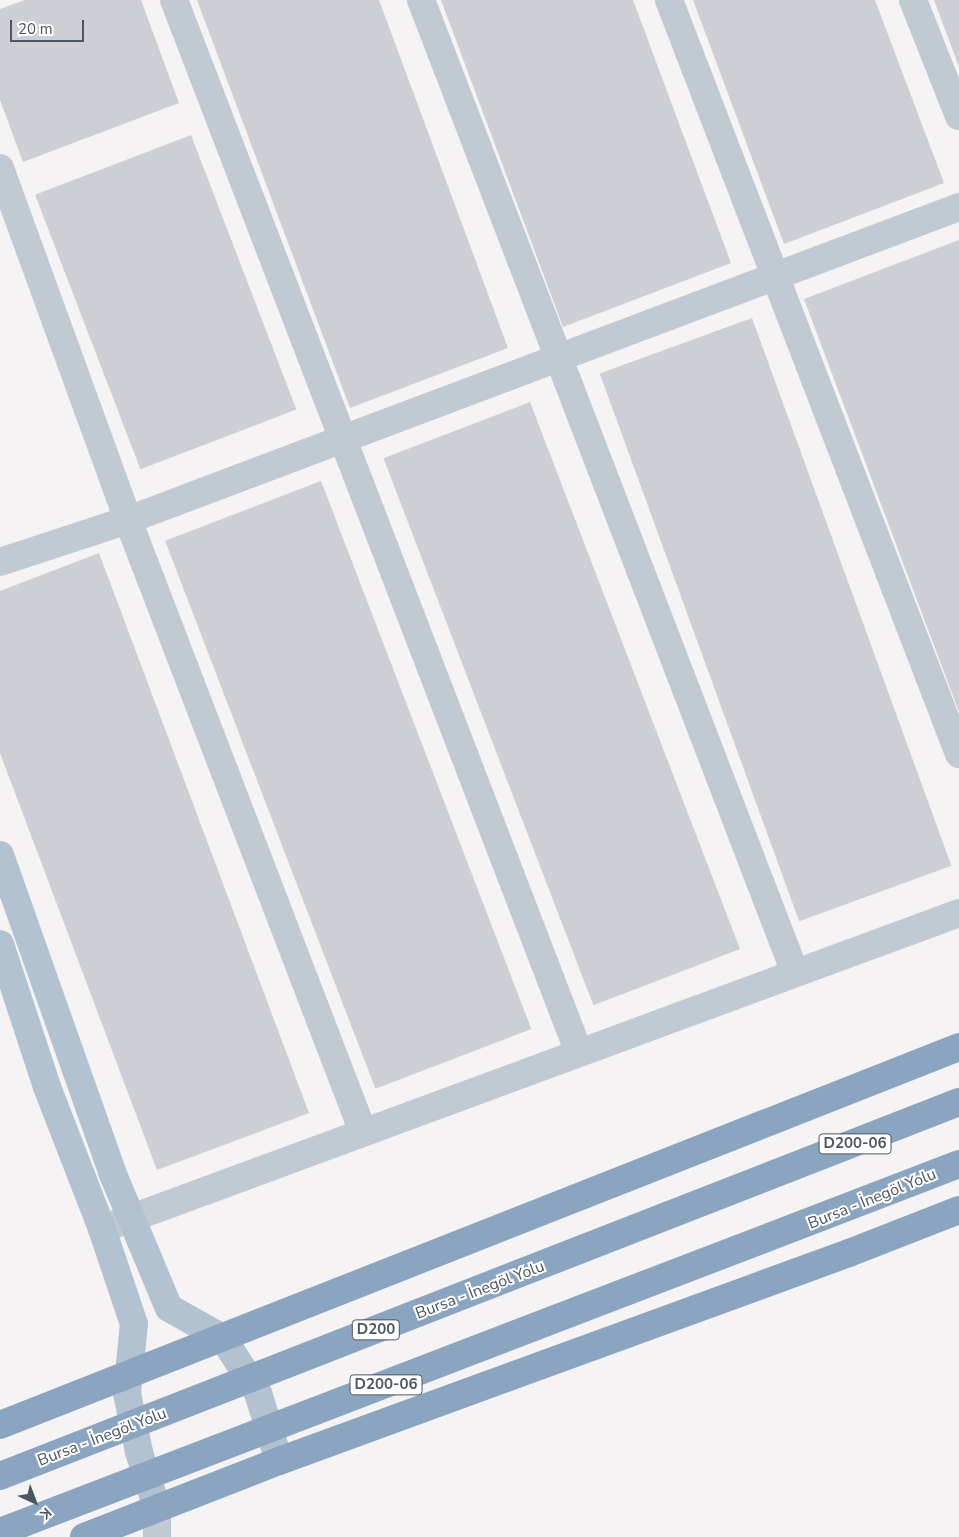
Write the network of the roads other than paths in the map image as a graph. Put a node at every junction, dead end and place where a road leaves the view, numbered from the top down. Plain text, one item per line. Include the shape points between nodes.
1 (174, 0) edge
2 (421, 0) edge
3 (669, 0) edge
4 (913, 0) edge
5 (959, 116) edge
6 (0, 168) edge
7 (959, 206) edge
8 (776, 278) junction
9 (559, 359) junction
10 (344, 440) junction
11 (128, 520) junction
12 (0, 562) edge
13 (959, 754) edge
14 (0, 855) edge
15 (959, 913) edge
16 (0, 944) edge
17 (795, 973) junction
18 (959, 1047) edge
19 (580, 1053) junction
20 (959, 1102) edge
21 (364, 1132) junction
22 (959, 1164) edge
23 (752, 1185) joint
24 (959, 1210) edge
25 (132, 1217) junction
26 (102, 1229) junction
27 (223, 1338) junction
28 (129, 1372) junction
29 (0, 1425) edge
30 (279, 1461) junction
31 (0, 1476) edge
32 (157, 1508) junction
33 (0, 1532) edge
34 (84, 1537) edge
35 (157, 1537) edge

1 - 10 street
2 - 9 street
3 - 8 street
4 - 5 street
6 - 11 street
7 - 8 street
8 - 9 street
8 - 13 street
9 - 10 street
9 - 17 street
10 - 11 street
10 - 19 street
11 - 12 street
11 - 21 street
14 - 25 main road via 112,1172
15 - 17 street
16 - 26 main road via 47,1087
17 - 19 street
18 - 27 highway
19 - 21 street
20 - 23 highway, Bursa - İnegöl Yolu / D200-06
21 - 25 street
22 - 33 highway, Bursa - İnegöl Yolu / D200-06
23 - 31 highway, Bursa - İnegöl Yolu / D200
24 - 30 highway
25 - 26 street
25 - 27 main road via 170,1308
26 - 28 main road via 134,1324
27 - 28 highway
27 - 30 main road via 258,1393
28 - 29 highway
28 - 32 main road via 127,1393 139,1452
30 - 32 highway
32 - 34 highway
32 - 35 street

